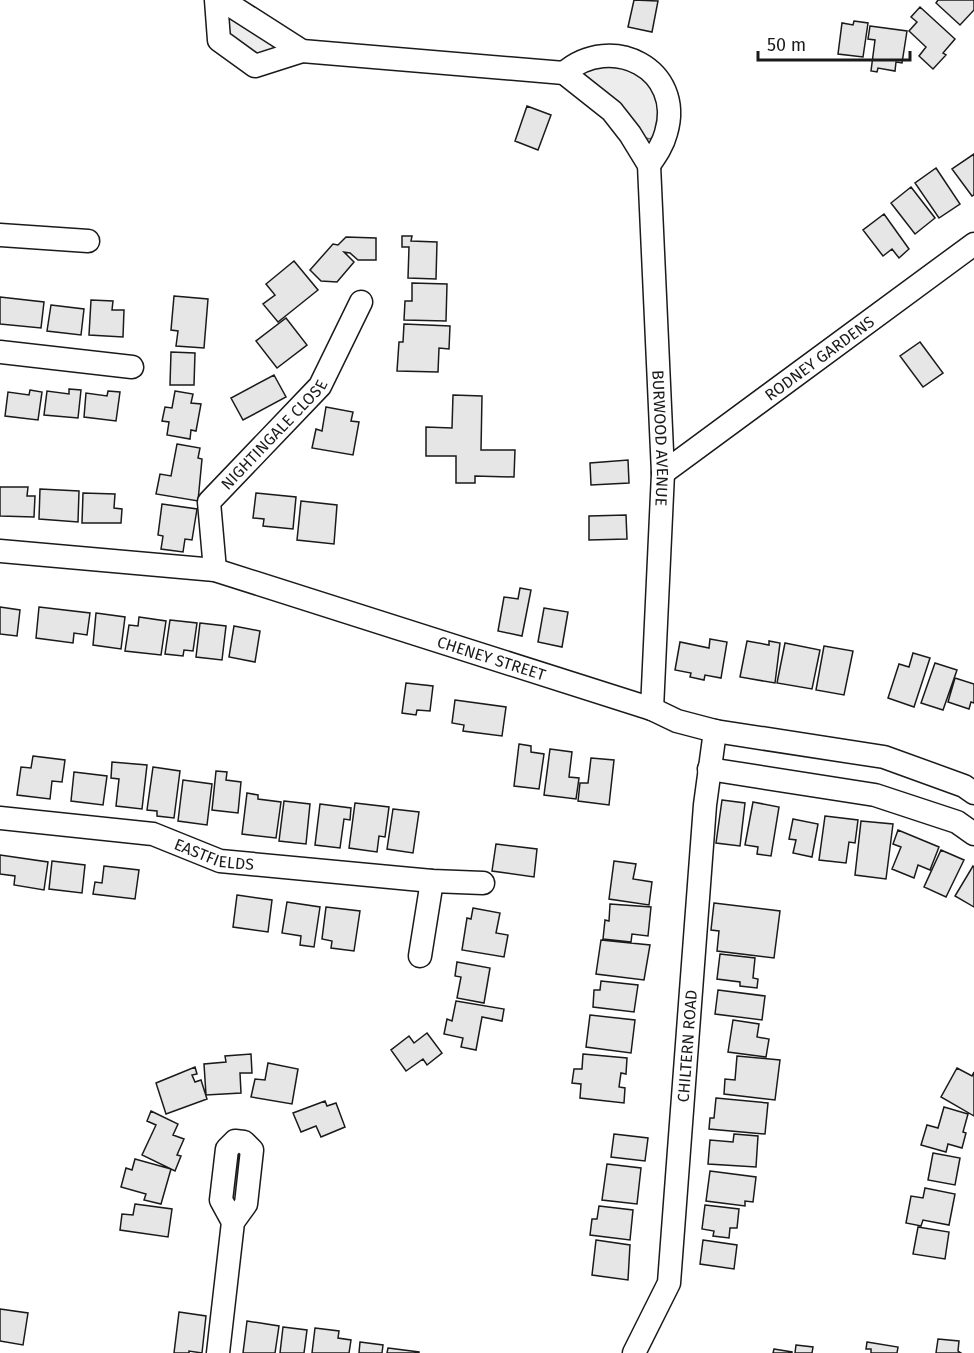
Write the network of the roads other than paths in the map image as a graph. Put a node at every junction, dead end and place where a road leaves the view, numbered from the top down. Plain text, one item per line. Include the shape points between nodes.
1 (216, 0) edge
2 (222, 0) edge
3 (302, 51) junction
4 (564, 74) junction
5 (649, 165) junction
6 (0, 235) edge
7 (88, 241) dead end
8 (974, 244) edge
9 (362, 302) dead end
10 (0, 352) edge
11 (132, 367) dead end
12 (663, 473) junction
13 (0, 551) edge
14 (214, 570) junction
15 (652, 709) junction
16 (715, 731) junction
17 (709, 769) junction
18 (974, 792) edge
19 (0, 818) edge
20 (974, 834) edge
21 (432, 881) junction
22 (483, 883) dead end
23 (420, 956) dead end
24 (233, 1222) dead end
25 (218, 1353) edge
26 (634, 1353) edge

1 - 3 street via 219,40 255,66
2 - 3 street
3 - 4 street
4 - 5 street, BURWOOD AVENUE via 612,111
4 - 5 street via 574,65 610,54 628,57 658,79 666,94 667,131
5 - 12 street, BURWOOD AVENUE
6 - 7 street
8 - 12 street, RODNEY GARDENS
9 - 14 street, NIGHTINGALE CLOSE via 320,386 209,502
10 - 11 street
12 - 15 street, BURWOOD AVENUE
13 - 14 street, CHENEY STREET
14 - 15 street, CHENEY STREET
15 - 16 street, CHENEY STREET via 677,721
16 - 17 street, CHILTERN ROAD
16 - 18 street, CHENEY STREET via 884,758
17 - 20 street via 875,795 957,822
17 - 26 street, CHILTERN ROAD via 669,1283
19 - 21 street, EASTFIELDS via 153,834 220,861
21 - 22 street, EASTFIELDS
21 - 23 street
24 - 25 street

